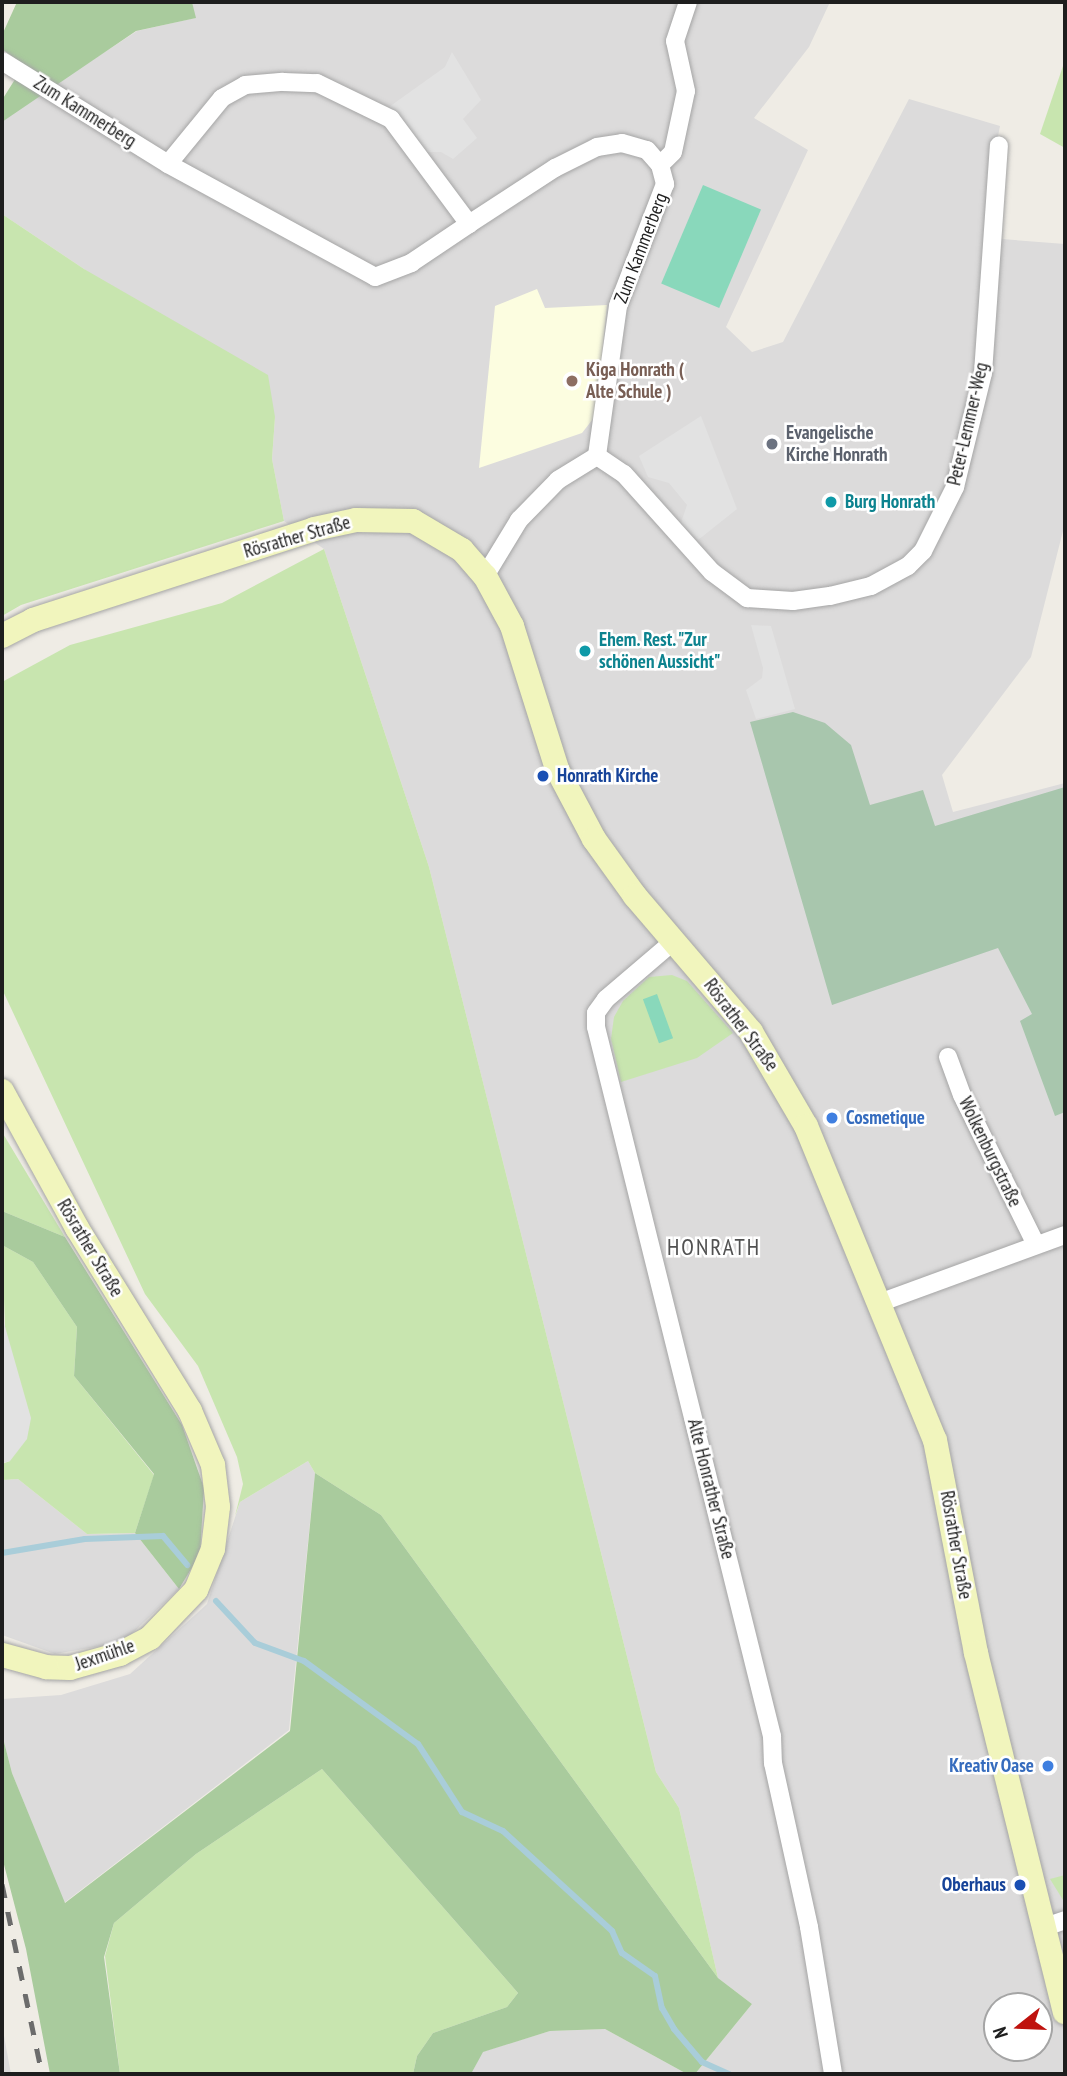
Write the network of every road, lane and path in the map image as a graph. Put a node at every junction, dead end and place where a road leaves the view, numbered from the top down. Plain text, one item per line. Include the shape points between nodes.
1 (688, 2) edge
2 (2, 61) edge
3 (999, 146) dead end
4 (168, 164) junction
5 (660, 165) junction
6 (469, 224) junction
7 (597, 456) junction
8 (485, 576) junction
9 (2, 636) edge
10 (675, 940) junction
11 (948, 1057) dead end
12 (2, 1091) edge
13 (1065, 1235) edge
14 (1036, 1245) junction
15 (879, 1303) junction
16 (184, 1401) joint
17 (2, 1658) edge
18 (1055, 1924) edge
19 (1065, 2012) edge
20 (833, 2074) edge

1 - 5 street, Zum Kammerberg via 675,41 686,91 673,152
2 - 4 street, Zum Kammerberg
3 - 7 street, Peter-Lemmer-Weg via 983,373 955,486 923,551 908,566 871,586 830,596 793,601 747,598 712,572 624,474
4 - 6 street, Zum Kammerberg via 375,277 411,263
4 - 6 street via 214,106 246,85 317,83 391,119
5 - 6 street, Zum Kammerberg via 647,150 622,142 597,147 555,168
5 - 7 street, Zum Kammerberg via 665,184 618,306
7 - 8 street via 558,480 519,520
8 - 9 street, Rösrather Straße via 462,550 413,521 356,520 314,529 33,620
8 - 10 street, Rösrather Straße via 512,626 562,782 594,839 635,896
10 - 15 street, Rösrather Straße via 751,1032 780,1077 806,1126
10 - 20 street, Alte Honrather Straße via 606,999 596,1013 596,1027 767,1712
11 - 14 street, Wolkenburgstraße
12 - 16 street, Rösrather Straße via 77,1228
13 - 14 street
14 - 15 street
15 - 18 street, Rösrather Straße via 935,1440 976,1653
16 - 17 street, Jexmühle via 209,1454 218,1488 217,1528 197,1590 162,1628 120,1654 58,1668
18 - 19 street, Rösrather Straße

